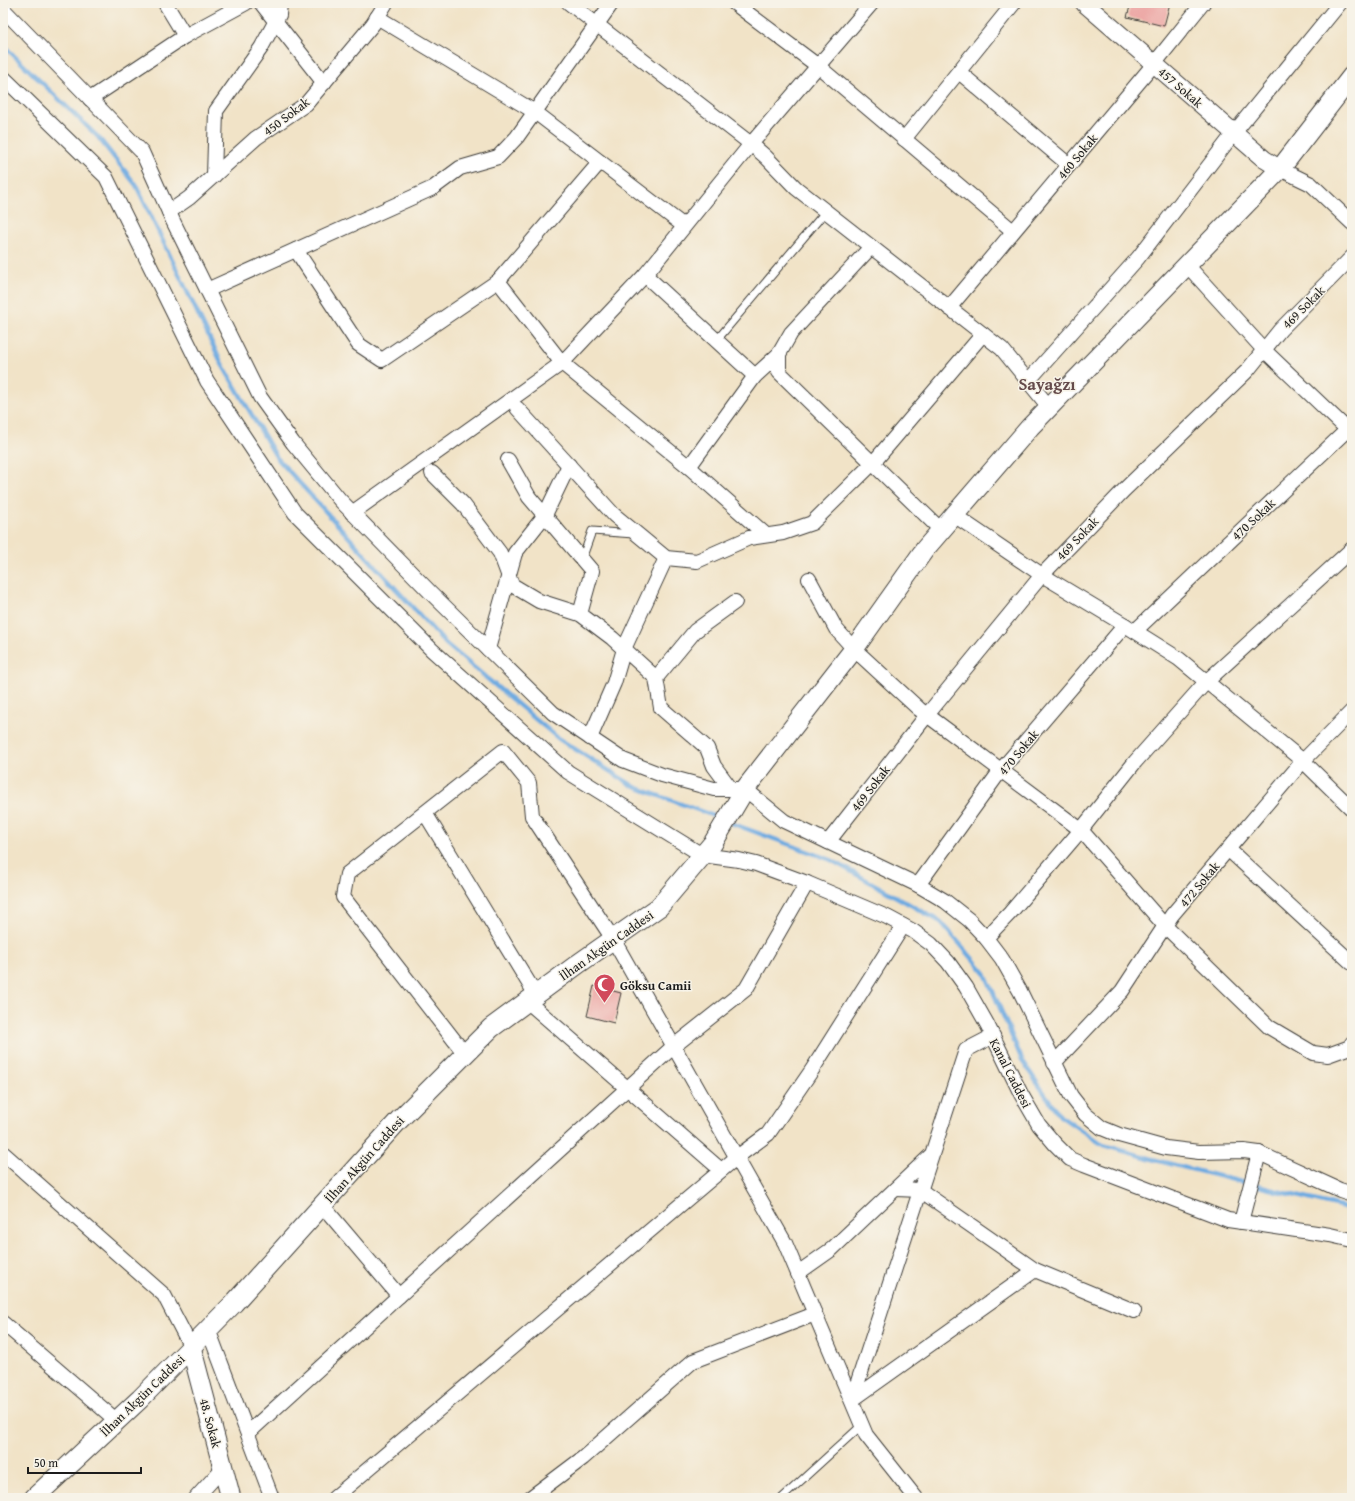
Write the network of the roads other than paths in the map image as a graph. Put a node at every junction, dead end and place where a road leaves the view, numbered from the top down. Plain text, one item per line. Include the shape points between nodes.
1 (165, 3) edge
2 (246, 3) edge
3 (261, 3) edge
4 (280, 3) edge
5 (386, 3) edge
6 (569, 3) edge
7 (612, 3) edge
8 (735, 3) edge
9 (872, 3) edge
10 (1014, 3) edge
11 (1084, 3) edge
12 (1203, 3) edge
13 (1340, 3) edge
14 (3, 9) edge
15 (377, 17) junction
16 (276, 22) junction
17 (597, 24) junction
18 (184, 36) junction
19 (1154, 64) junction
20 (818, 66) junction
21 (959, 72) junction
22 (3, 77) edge
23 (1351, 81) edge
24 (324, 83) junction
25 (90, 99) junction
26 (535, 112) junction
27 (1234, 133) junction
28 (904, 139) junction
29 (751, 144) junction
30 (600, 162) junction
31 (1069, 165) junction
32 (1280, 169) junction
33 (214, 176) junction
34 (826, 211) junction
35 (169, 212) junction
36 (1352, 223) edge
37 (684, 226) junction
38 (1013, 231) junction
39 (871, 247) junction
40 (296, 250) junction
41 (1352, 257) edge
42 (1187, 265) junction
43 (645, 275) junction
44 (498, 282) junction
45 (207, 290) junction
46 (950, 308) junction
47 (983, 334) junction
48 (716, 341) junction
49 (1264, 350) junction
50 (779, 354) junction
51 (562, 363) junction
52 (755, 376) junction
53 (1028, 381) junction
54 (1049, 407) junction
55 (517, 408) dead end
56 (1350, 429) edge
57 (508, 460) dead end
58 (873, 464) junction
59 (569, 465) junction
60 (688, 467) junction
61 (432, 473) dead end
62 (352, 513) junction
63 (545, 515) junction
64 (954, 515) junction
65 (941, 530) junction
66 (638, 535) junction
67 (766, 535) junction
68 (1352, 549) edge
69 (666, 558) junction
70 (582, 559) junction
71 (508, 575) junction
72 (1042, 575) junction
73 (808, 579) dead end
74 (735, 602) dead end
75 (580, 614) junction
76 (1130, 628) junction
77 (488, 649) junction
78 (624, 649) junction
79 (854, 650) junction
80 (656, 678) junction
81 (1206, 682) junction
82 (1352, 711) edge
83 (927, 715) junction
84 (590, 738) junction
85 (1303, 761) junction
86 (1001, 770) junction
87 (738, 793) junction
88 (1352, 809) edge
89 (425, 813) junction
90 (1081, 830) junction
91 (828, 842) junction
92 (708, 849) junction
93 (1228, 849) junction
94 (807, 883) junction
95 (918, 885) junction
96 (903, 926) junction
97 (1165, 926) junction
98 (986, 938) junction
99 (614, 939) junction
100 (1352, 963) edge
101 (532, 998) junction
102 (993, 1036) junction
103 (1352, 1044) edge
104 (674, 1046) junction
105 (465, 1054) junction
106 (1054, 1063) junction
107 (628, 1089) junction
108 (3, 1153) edge
109 (1259, 1153) junction
110 (932, 1154) junction
111 (736, 1157) junction
112 (721, 1170) junction
113 (896, 1189) junction
114 (920, 1190) junction
115 (1352, 1194) edge
116 (322, 1205) junction
117 (1241, 1222) junction
118 (1352, 1240) edge
119 (1035, 1270) junction
120 (798, 1273) junction
121 (399, 1296) junction
122 (1134, 1311) dead end
123 (815, 1314) junction
124 (3, 1323) edge
125 (208, 1329) junction
126 (191, 1348) junction
127 (852, 1400) junction
128 (117, 1421) junction
129 (862, 1425) junction
130 (248, 1433) junction
131 (223, 1468) junction
132 (34, 1498) edge
133 (196, 1498) edge
134 (231, 1498) edge
135 (272, 1498) edge
136 (334, 1498) edge
137 (530, 1498) edge
138 (782, 1498) edge
139 (916, 1498) edge

1 - 18 street
2 - 18 street
3 - 16 street
4 - 16 street
5 - 15 street, 450 Sokak
6 - 17 street
7 - 17 street
8 - 20 street
9 - 20 street
10 - 21 street
11 - 19 street, 457 Sokak
12 - 19 street, 460 Sokak
13 - 27 street
14 - 25 street
15 - 24 street, 450 Sokak
15 - 26 street
16 - 24 street
16 - 33 street via 216,112
17 - 26 street
17 - 29 street
18 - 25 street
19 - 27 street, 457 Sokak
19 - 31 street, 460 Sokak
20 - 28 street
20 - 29 street
21 - 28 street
21 - 31 street
22 - 92 street via 106,177 207,381 295,513 432,650 568,772
23 - 32 main road, İlhan Akgün Caddesi
24 - 33 street, 450 Sokak via 306,104 256,138
25 - 35 street via 142,152
26 - 30 street
26 - 40 street via 498,157 460,168 433,188
27 - 32 street, 457 Sokak
27 - 53 street via 1138,258
28 - 38 street
29 - 34 street via 796,188
29 - 37 street
30 - 37 street
30 - 44 street
31 - 38 street, 460 Sokak
32 - 36 street via 1311,184
32 - 42 main road, İlhan Akgün Caddesi
33 - 35 street, 450 Sokak
34 - 39 street
34 - 48 lane
35 - 45 street
37 - 43 street
38 - 46 street, 460 Sokak
39 - 46 street
39 - 50 street via 792,333
40 - 44 street via 358,344 382,360
40 - 45 street
41 - 49 street, 469 Sokak via 1280,330
42 - 49 street
42 - 54 main road, İlhan Akgün Caddesi
43 - 48 street
43 - 51 street
44 - 51 street
45 - 62 street via 260,397 292,443
46 - 47 street
47 - 53 street via 1002,349
47 - 58 street
48 - 52 street
49 - 56 street
49 - 72 street, 469 Sokak via 1247,371 1124,490
50 - 52 street
50 - 58 street via 779,372
51 - 60 street
51 - 62 street
52 - 60 street
53 - 54 street
54 - 64 main road, İlhan Akgün Caddesi
55 - 59 street
56 - 76 street, 470 Sokak
57 - 63 street via 529,497
58 - 65 street
58 - 67 street via 812,523 783,533
59 - 63 street
59 - 66 street via 614,515
60 - 67 street
61 - 71 street via 463,504 500,553
62 - 77 street
63 - 70 street
63 - 71 street via 515,553
64 - 65 main road, İlhan Akgün Caddesi
64 - 72 street
65 - 79 main road, İlhan Akgün Caddesi
66 - 69 street
66 - 70 lane via 592,531
67 - 69 street via 749,538 697,560
68 - 81 street
69 - 78 street
70 - 75 street via 592,571
71 - 75 street via 512,585 539,601
71 - 77 street
72 - 76 street
72 - 83 street, 469 Sokak
73 - 79 street via 836,630
74 - 80 street via 695,631
75 - 78 street
76 - 81 street via 1179,660
76 - 86 street, 470 Sokak
77 - 84 street via 553,713
78 - 80 street
78 - 84 street via 614,683
79 - 83 street
79 - 87 main road, İlhan Akgün Caddesi
80 - 87 street via 661,708 707,748 714,766
81 - 85 street
81 - 90 street via 1135,762
82 - 85 street, 472 Sokak
83 - 86 street
83 - 91 street, 469 Sokak
84 - 87 street via 623,760 662,775
85 - 88 street
85 - 93 street, 472 Sokak
86 - 90 street
86 - 95 street, 470 Sokak
87 - 91 street via 784,821
87 - 92 main road, İlhan Akgün Caddesi
89 - 99 street via 503,751 529,783 532,816
89 - 101 street
89 - 105 street via 347,874 343,897
90 - 97 street
90 - 98 street
91 - 95 street
92 - 94 street, Kanal Caddesi
92 - 99 main road, İlhan Akgün Caddesi via 659,907
93 - 97 street, 472 Sokak
93 - 100 street
94 - 96 street, Kanal Caddesi
94 - 104 street via 746,989
95 - 98 street via 945,901
96 - 102 street, Kanal Caddesi via 930,944 948,962 966,987
96 - 111 street via 812,1070 768,1134
97 - 103 street via 1269,1027 1313,1053 1328,1055
97 - 106 street, 472 Sokak via 1122,991
98 - 106 street via 1002,959 1020,991
99 - 101 main road, İlhan Akgün Caddesi
99 - 104 street
101 - 105 main road, İlhan Akgün Caddesi via 491,1028
101 - 107 street
102 - 110 street via 966,1050
102 - 117 street, Kanal Caddesi via 1039,1125 1070,1159 1210,1214
104 - 107 street
104 - 111 street
105 - 116 main road, İlhan Akgün Caddesi via 399,1120
106 - 109 street via 1071,1096 1085,1114 1102,1128 1166,1148 1199,1152
107 - 112 street
107 - 121 street
108 - 126 street via 164,1296
109 - 115 street
109 - 117 street
110 - 113 street
110 - 114 street
111 - 112 street
111 - 120 street via 785,1243
112 - 136 street
113 - 114 street
113 - 120 street via 832,1249
114 - 119 street
114 - 127 street
116 - 121 street
116 - 125 main road, İlhan Akgün Caddesi
117 - 118 street, Kanal Caddesi
119 - 122 street
119 - 127 street
120 - 123 street
121 - 130 street
123 - 127 street
123 - 137 street via 693,1361 583,1458
124 - 128 street
125 - 126 main road, İlhan Akgün Caddesi
125 - 130 street
126 - 128 main road, İlhan Akgün Caddesi
126 - 131 main road, 48. Sokak
127 - 129 street
128 - 132 main road, İlhan Akgün Caddesi
129 - 138 lane
129 - 139 street via 866,1435
130 - 135 street
131 - 133 street
131 - 134 main road, 48. Sokak

